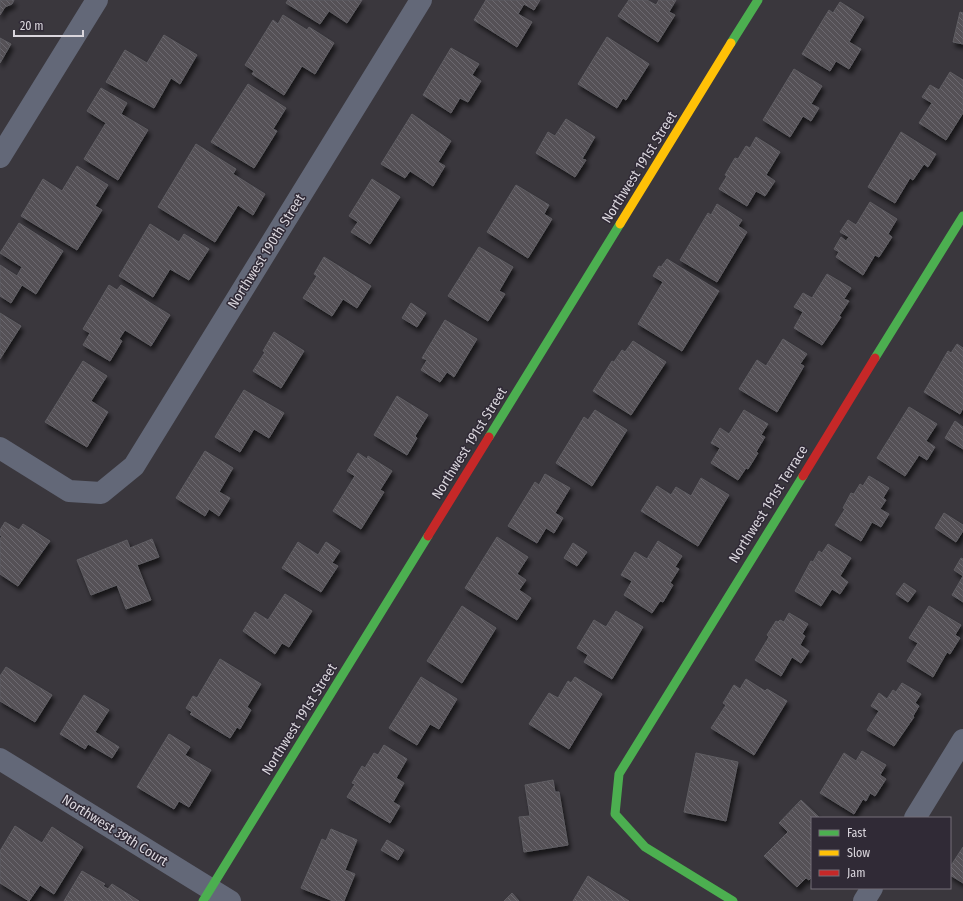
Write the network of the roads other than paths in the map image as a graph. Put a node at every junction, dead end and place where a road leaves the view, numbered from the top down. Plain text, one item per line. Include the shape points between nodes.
1 (97, 0) edge
2 (421, 0) edge
3 (758, 0) edge
4 (0, 157) edge
5 (963, 216) edge
6 (0, 448) edge
7 (963, 740) edge
8 (0, 759) edge
9 (916, 817) edge
10 (871, 889) edge
11 (207, 895) edge
12 (230, 901) edge
13 (733, 901) edge
14 (864, 901) edge

1 - 4 street
2 - 6 street, Northwest 190th Street via 134,466 101,492 69,491
3 - 11 street, Northwest 191st Street
5 - 13 street, Northwest 191st Terrace via 619,774 615,814 645,847
7 - 9 street
8 - 11 street, Northwest 39th Court
10 - 14 street
11 - 12 street, Northwest 39th Court

